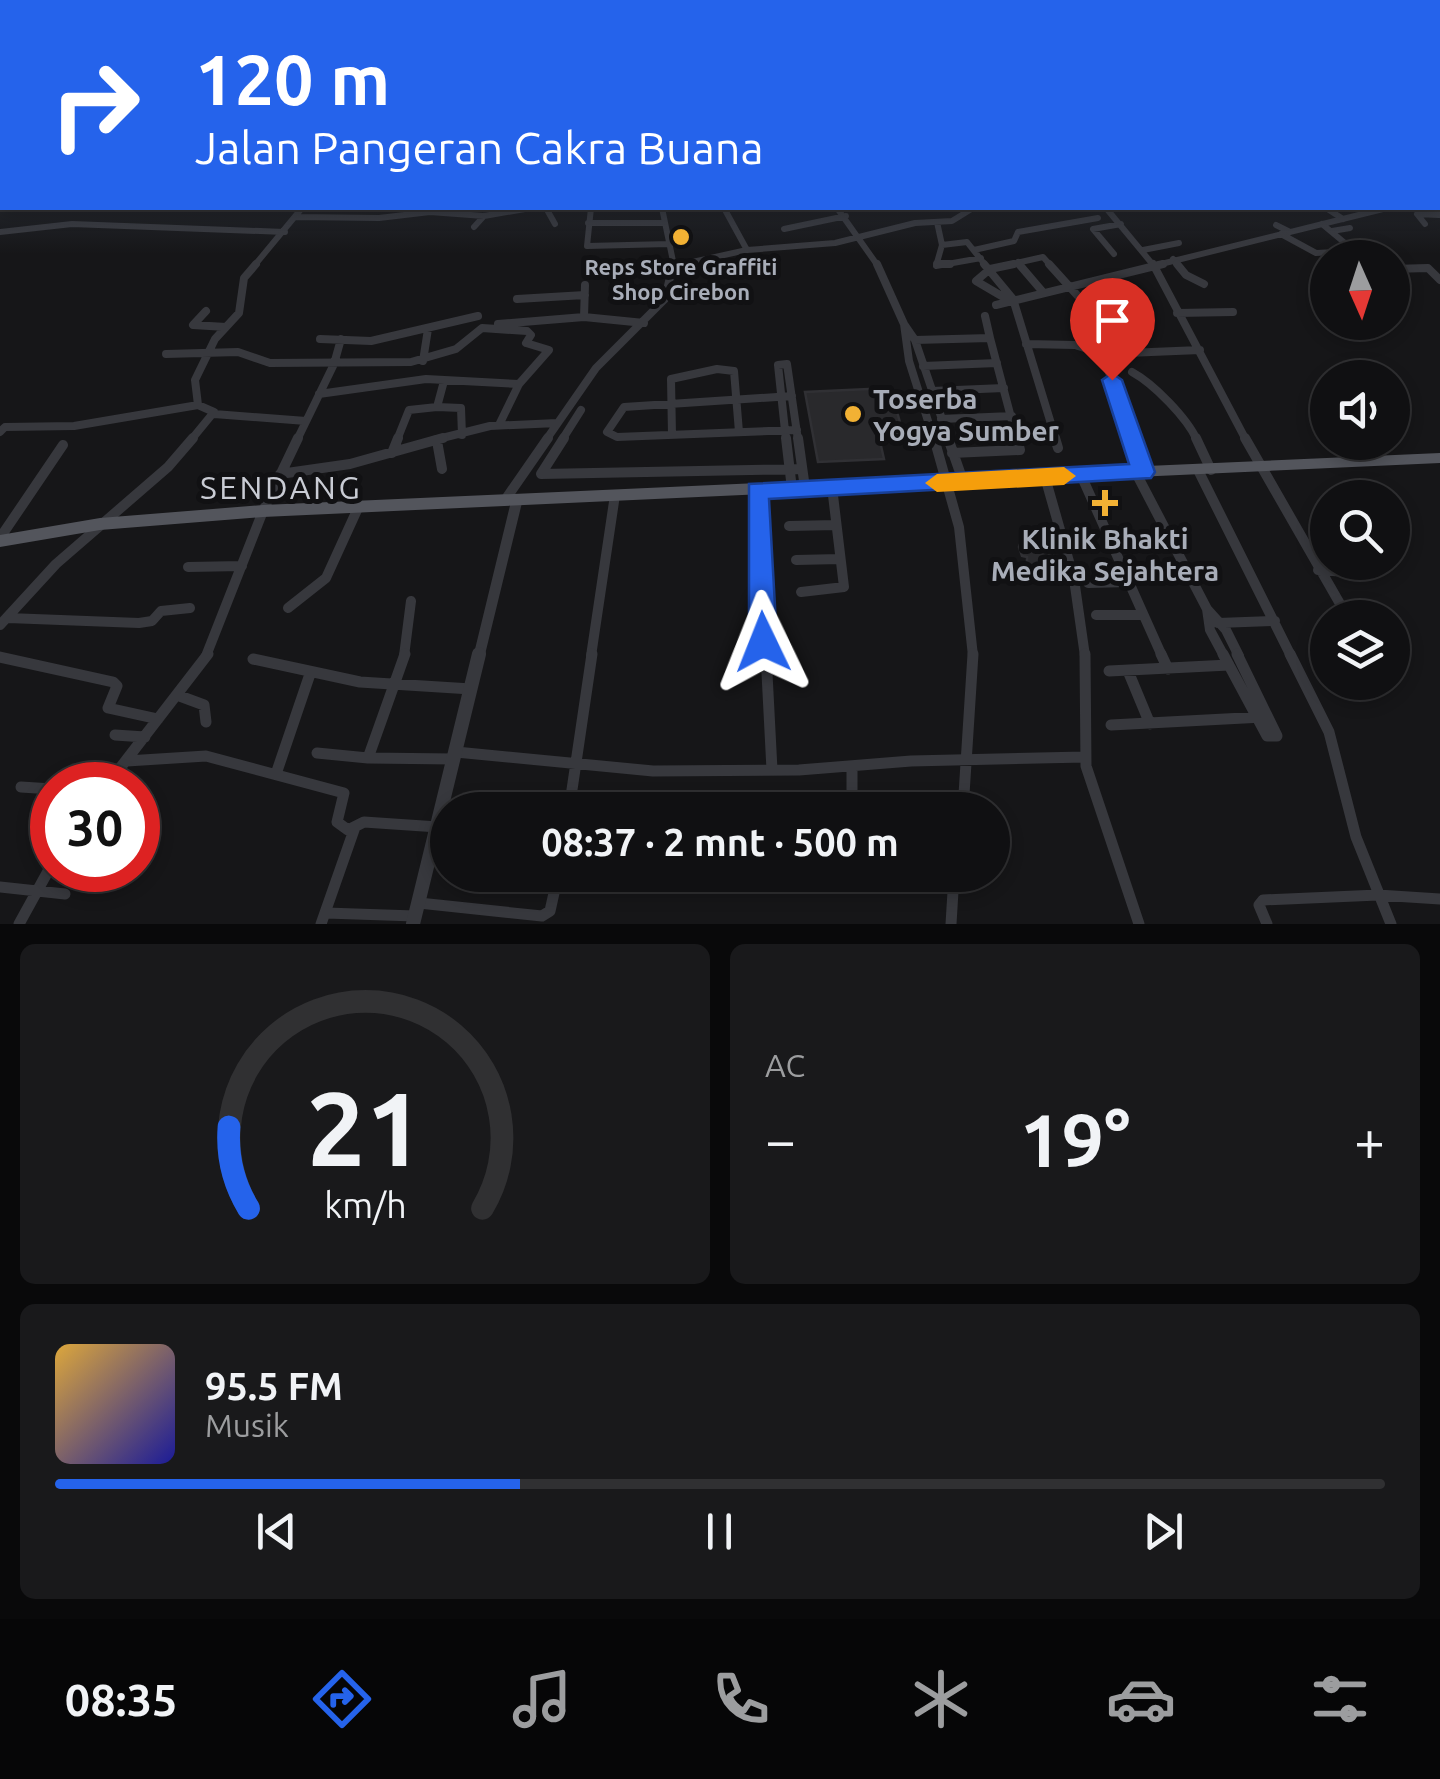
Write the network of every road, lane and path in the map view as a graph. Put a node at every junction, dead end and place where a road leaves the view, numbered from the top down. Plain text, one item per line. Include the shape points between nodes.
1 (300, 210) edge
2 (518, 210) edge
3 (547, 210) edge
4 (591, 210) edge
5 (662, 210) edge
6 (725, 210) edge
7 (839, 210) edge
8 (969, 210) edge
9 (1108, 210) edge
10 (1329, 210) edge
11 (1363, 210) edge
12 (1440, 215) edge
13 (484, 216) junction
14 (846, 216) junction
15 (295, 217) junction
16 (1098, 218) dead end
17 (1343, 219) junction
18 (937, 222) junction
19 (588, 223) junction
20 (665, 223) junction
21 (556, 224) dead end
22 (1121, 224) junction
23 (1322, 224) junction
24 (1425, 224) dead end
25 (1276, 225) dead end
26 (474, 227) dead end
27 (1350, 228) dead end
28 (784, 229) dead end
29 (1332, 231) junction
30 (0, 232) edge
31 (286, 232) junction
32 (1285, 233) junction
33 (862, 237) junction
34 (1342, 240) edge
35 (1179, 242) dead end
36 (669, 244) junction
37 (942, 245) junction
38 (1310, 249) edge
39 (747, 250) junction
40 (974, 250) junction
41 (1143, 250) junction
42 (1114, 254) dead end
43 (981, 258) junction
44 (1173, 259) junction
45 (1018, 262) junction
46 (1152, 264) junction
47 (674, 266) junction
48 (1410, 268) edge
49 (990, 269) junction
50 (1440, 282) edge
51 (1072, 284) junction
52 (1204, 284) dead end
53 (585, 290) joint
54 (1042, 291) junction
55 (517, 300) dead end
56 (1012, 300) junction
57 (996, 306) dead end
58 (206, 312) dead end
59 (1233, 312) dead end
60 (1177, 313) junction
61 (478, 316) dead end
62 (985, 316) dead end
63 (584, 318) junction
64 (644, 323) junction
65 (445, 324) junction
66 (904, 324) junction
67 (491, 325) dead end
68 (228, 327) junction
69 (428, 329) junction
70 (990, 338) junction
71 (320, 339) dead end
72 (341, 339) junction
73 (915, 340) junction
74 (1026, 344) junction
75 (442, 350) junction
76 (1200, 350) junction
77 (207, 352) junction
78 (166, 354) dead end
79 (1103, 354) junction
80 (427, 360) junction
81 (997, 363) junction
82 (334, 364) junction
83 (923, 366) junction
84 (1132, 372) dead end
85 (444, 380) junction
86 (424, 382) junction
87 (519, 384) junction
88 (1004, 388) junction
89 (932, 391) junction
90 (319, 394) junction
91 (736, 399) junction
92 (198, 405) junction
93 (670, 405) junction
94 (437, 407) junction
95 (581, 410) dead end
96 (214, 414) junction
97 (1012, 416) junction
98 (941, 419) junction
99 (306, 421) junction
100 (557, 422) junction
101 (491, 427) junction
102 (2, 428) edge
103 (792, 430) junction
104 (740, 432) junction
105 (462, 435) junction
106 (672, 435) junction
107 (437, 442) junction
108 (63, 445) dead end
109 (541, 446) junction
110 (1058, 448) dead end
111 (553, 449) junction
112 (392, 453) junction
113 (952, 453) junction
114 (1440, 458) edge
115 (1261, 468) junction
116 (442, 469) dead end
117 (802, 469) junction
118 (790, 470) junction
119 (1205, 470) junction
120 (1140, 472) junction
121 (280, 474) junction
122 (1081, 475) junction
123 (1045, 477) junction
124 (956, 482) junction
125 (832, 487) junction
126 (799, 488) junction
127 (757, 490) junction
128 (615, 495) junction
129 (511, 500) junction
130 (358, 508) junction
131 (263, 512) junction
132 (100, 524) junction
133 (836, 525) junction
134 (789, 526) dead end
135 (0, 540) edge
136 (1310, 556) edge
137 (840, 559) junction
138 (796, 560) dead end
139 (242, 566) junction
140 (188, 567) dead end
141 (1129, 582) junction
142 (1088, 583) dead end
143 (802, 592) dead end
144 (411, 601) dead end
145 (190, 608) dead end
146 (288, 608) dead end
147 (1143, 614) junction
148 (1096, 615) dead end
149 (4, 621) edge
150 (1275, 621) junction
151 (1215, 623) junction
152 (0, 657) edge
153 (253, 659) dead end
154 (1229, 665) junction
155 (1168, 669) junction
156 (1109, 671) dead end
157 (1128, 672) junction
158 (310, 674) junction
159 (394, 683) junction
160 (471, 689) junction
161 (177, 696) junction
162 (1264, 717) junction
163 (158, 719) junction
164 (206, 722) dead end
165 (1150, 724) junction
166 (1111, 725) dead end
167 (115, 735) dead end
168 (145, 737) junction
169 (317, 753) dead end
170 (455, 755) junction
171 (1084, 757) junction
172 (368, 758) junction
173 (969, 759) junction
174 (127, 760) joint
175 (577, 766) junction
176 (852, 767) junction
177 (772, 770) junction
178 (276, 774) junction
179 (21, 787) dead end
180 (30, 787) edge
181 (446, 792) edge
182 (572, 792) edge
183 (852, 792) edge
184 (965, 792) edge
185 (430, 826) edge
186 (354, 830) junction
187 (430, 859) edge
188 (0, 887) edge
189 (30, 890) edge
190 (35, 892) edge
191 (50, 892) edge
192 (554, 892) edge
193 (953, 892) edge
194 (65, 894) dead end
195 (1378, 896) junction
196 (1440, 899) edge
197 (416, 914) edge
198 (323, 918) edge
199 (18, 924) edge
200 (950, 924) edge
201 (1139, 924) edge
202 (1266, 924) edge
203 (1391, 924) edge

1 - 15 street
2 - 13 street
3 - 21 street
4 - 19 street
5 - 20 street
6 - 39 street
7 - 14 street
8 - 18 street
9 - 22 street
10 - 17 street
11 - 17 street
12 - 24 street via 1418,214
13 - 15 street
13 - 26 street
14 - 28 street
14 - 33 street
15 - 31 street
16 - 40 street via 1018,232 1014,241
17 - 23 street
18 - 33 street
18 - 37 street
19 - 20 street
19 - 36 street via 587,246
20 - 36 street
22 - 41 street
22 - 42 street via 1094,229
23 - 29 street
23 - 32 street
25 - 32 street
27 - 29 street
29 - 34 street
30 - 31 street via 72,224
31 - 68 street via 244,278 243,301
32 - 38 street
32 - 44 street
33 - 39 street
33 - 66 street
35 - 41 street
36 - 47 street
37 - 40 street via 968,242
37 - 43 street via 936,266
39 - 47 street
40 - 43 street
41 - 46 street
43 - 49 street
44 - 46 street
44 - 52 street
45 - 49 street
45 - 51 street via 1047,258
45 - 54 street
46 - 51 street
46 - 60 street
47 - 64 street via 665,299
48 - 50 street via 1428,268
49 - 56 street
49 - 56 street via 976,284
51 - 54 street
51 - 79 street
53 - 55 street
53 - 63 street
54 - 56 street
56 - 57 street
56 - 74 street
58 - 68 street via 193,325
59 - 60 street
60 - 76 street
61 - 65 street
62 - 70 street
63 - 64 street
63 - 67 street
64 - 100 street via 596,368
65 - 69 street
65 - 75 street
66 - 73 street
66 - 124 street
68 - 77 street
69 - 72 street via 364,342
69 - 80 street
70 - 73 street
70 - 81 street
71 - 72 street
72 - 82 street
73 - 83 street
74 - 79 street via 1075,345
74 - 110 street
75 - 80 street
75 - 87 street via 460,347 482,328 527,331 526,343 549,350
76 - 79 street
76 - 115 street
77 - 78 street
77 - 82 street
77 - 92 street via 195,380
79 - 120 street
80 - 82 street
80 - 86 street
81 - 83 street
81 - 88 street
82 - 90 street
83 - 89 street
84 - 119 street via 1186,415
85 - 86 street
85 - 87 street
85 - 94 street
86 - 90 street
87 - 101 street
88 - 89 street
88 - 97 street
89 - 98 street
90 - 99 street
91 - 93 street
91 - 93 street via 734,371 718,369 671,379
91 - 103 street via 787,396
91 - 104 street
92 - 96 street
92 - 102 street via 74,426
93 - 106 street
93 - 106 street via 624,407 607,432
94 - 105 street via 461,408
94 - 112 street via 409,410
95 - 111 street
96 - 99 street
96 - 132 street via 168,467
97 - 98 street
97 - 113 street via 1020,450
98 - 113 street
99 - 121 street
100 - 101 street
100 - 109 street
101 - 105 street
103 - 104 street
103 - 117 street
103 - 118 street
104 - 106 street
105 - 107 street
107 - 112 street
107 - 116 street
108 - 135 street
109 - 111 street
109 - 129 street
111 - 118 street via 541,470 546,476
112 - 121 street via 326,471
113 - 124 street
114 - 115 main road
115 - 119 main road
115 - 136 street
117 - 118 street
117 - 126 street
118 - 126 street
119 - 120 main road
119 - 150 street
120 - 122 main road
120 - 151 street
121 - 131 street
122 - 123 main road
122 - 141 street
123 - 124 main road
123 - 171 street via 1069,556 1088,661
124 - 125 main road
124 - 173 street via 976,626
125 - 126 main road
125 - 133 street
126 - 127 main road
127 - 128 main road
127 - 177 street
128 - 129 main road
128 - 175 street
129 - 130 main road
129 - 160 street
130 - 131 main road
130 - 146 street via 326,578
131 - 132 main road
131 - 139 street
132 - 135 main road
132 - 149 street
133 - 134 street
133 - 137 street
137 - 138 street
137 - 143 street via 843,590
139 - 140 street
139 - 161 street via 209,652
141 - 142 street
141 - 147 street
144 - 159 street via 406,651
145 - 149 street via 161,610 139,623
147 - 148 street
147 - 155 street
150 - 151 street
150 - 195 street via 1330,732
151 - 154 street
151 - 162 street
152 - 163 street via 113,682 108,708
153 - 158 street
154 - 155 street
154 - 162 street
155 - 157 street
156 - 157 street
157 - 165 street
158 - 159 street
158 - 178 street
159 - 160 street
159 - 172 street
160 - 170 street
161 - 163 street
161 - 164 street via 204,705
162 - 165 street
163 - 168 street
165 - 166 street
167 - 168 street
168 - 174 street
169 - 172 street
170 - 172 street
170 - 175 street
170 - 181 street
171 - 173 street
171 - 201 street
173 - 176 street
173 - 184 street
174 - 178 street via 206,756
175 - 177 street
175 - 182 street
176 - 177 street
176 - 183 street
178 - 186 street via 344,793 336,822
179 - 180 street
185 - 186 street via 364,822
186 - 198 street
187 - 197 street
188 - 189 street
190 - 199 street
191 - 194 street
192 - 197 street via 550,912 542,916
193 - 200 street
195 - 196 street
195 - 202 street via 1263,900
195 - 203 street
197 - 198 street

